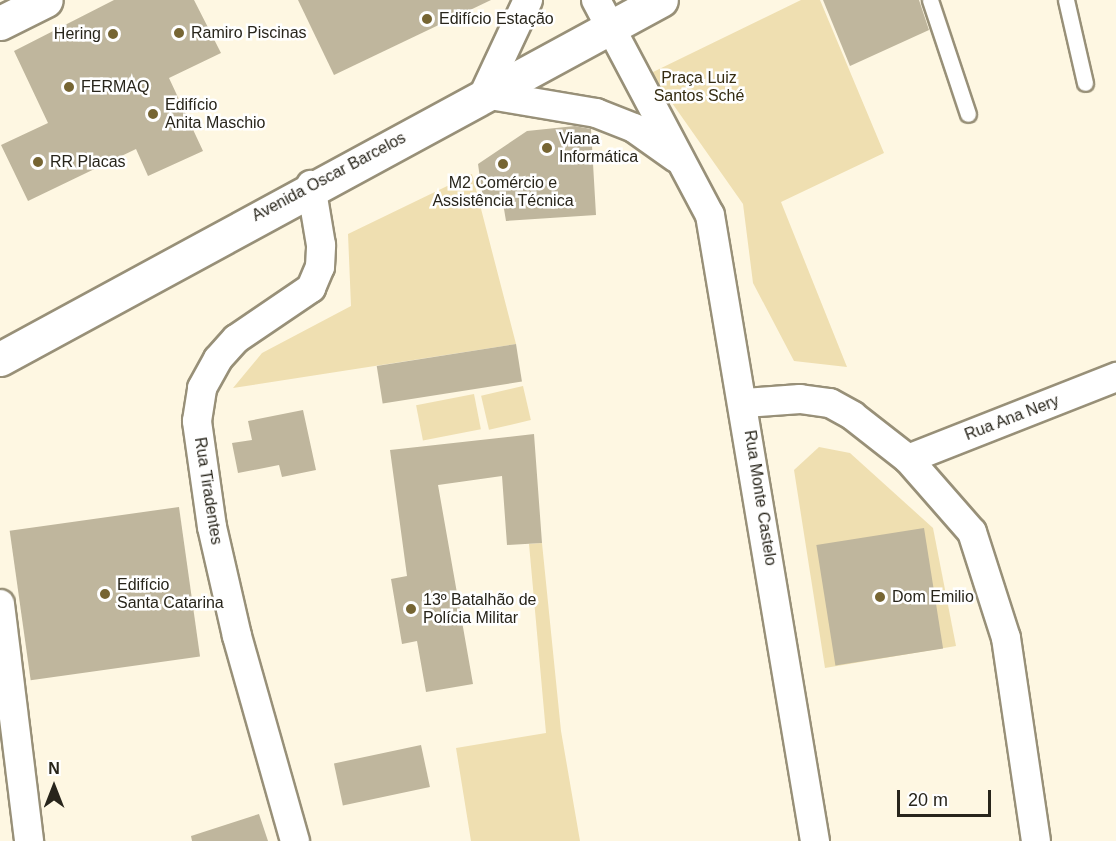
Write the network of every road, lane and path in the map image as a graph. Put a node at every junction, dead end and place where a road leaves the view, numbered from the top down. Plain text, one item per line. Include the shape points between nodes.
1 (46, 0) edge
2 (528, 0) edge
3 (661, 0) edge
4 (930, 0) edge
5 (1066, 0) edge
6 (602, 13) edge
7 (0, 23) edge
8 (1085, 83) dead end
9 (484, 94) junction
10 (968, 114) dead end
11 (682, 162) junction
12 (311, 185) junction
13 (0, 359) edge
14 (1116, 377) edge
15 (745, 403) junction
16 (908, 459) junction
17 (0, 604) edge
18 (29, 841) edge
19 (295, 841) edge
20 (815, 841) edge
21 (1036, 841) edge

1 - 7 main road
2 - 9 street
3 - 6 main road, Avenida Oscar Barcelos
4 - 10 lane
5 - 8 lane
6 - 9 main road, Avenida Oscar Barcelos
6 - 11 street, Rua Monte Castelo
9 - 11 street, Rua Monte Castelo via 596,113 634,128
9 - 12 main road, Avenida Oscar Barcelos
11 - 15 street, Rua Monte Castelo via 713,224
12 - 13 main road, Avenida Oscar Barcelos
12 - 19 street, Rua Tiradentes via 321,245 320,267 310,288 249,329 218,359 202,388 197,421 230,604
14 - 16 street, Rua Ana Nery
15 - 16 street via 830,403
15 - 20 street, Rua Monte Castelo
16 - 21 street via 972,532 987,566 1006,638
17 - 18 street

